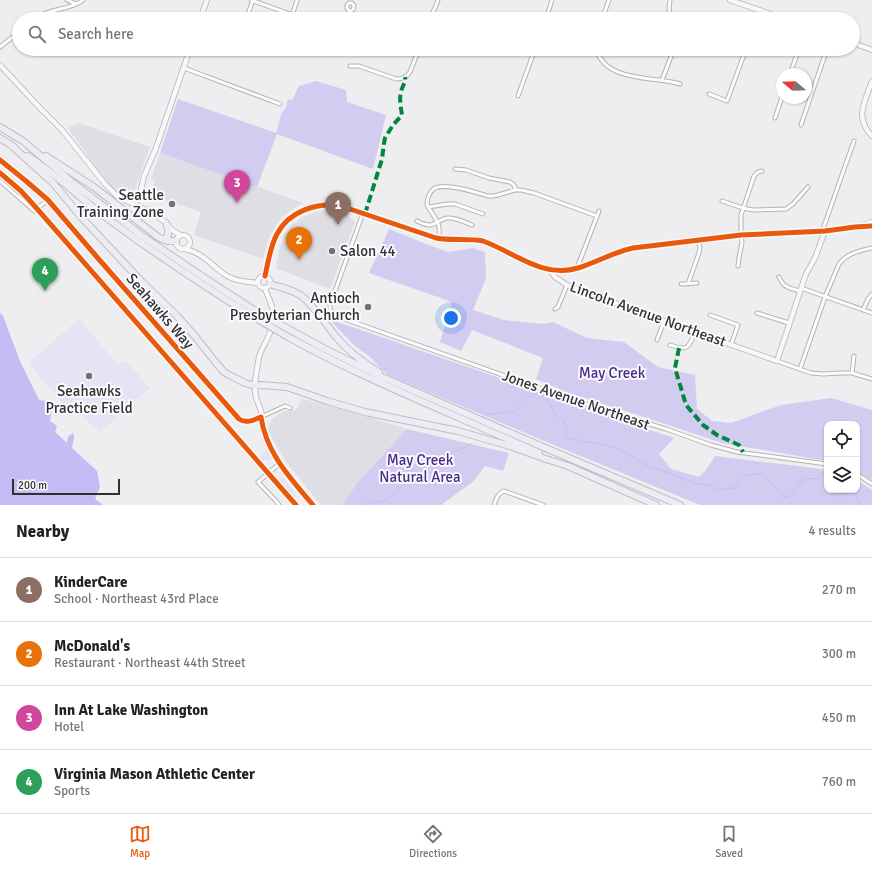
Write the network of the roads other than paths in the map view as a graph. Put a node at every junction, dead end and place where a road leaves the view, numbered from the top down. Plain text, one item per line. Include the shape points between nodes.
1 (66, 0) edge
2 (83, 0) edge
3 (207, 0) edge
4 (252, 0) edge
5 (297, 0) edge
6 (438, 0) edge
7 (552, 0) edge
8 (609, 0) edge
9 (670, 0) edge
10 (730, 0) edge
11 (76, 4) junction
12 (760, 10) joint
13 (50, 12) edge
14 (203, 12) edge
15 (248, 12) edge
16 (286, 12) edge
17 (293, 12) edge
18 (433, 12) edge
19 (548, 12) edge
20 (605, 12) edge
21 (669, 12) edge
22 (766, 12) edge
23 (12, 38) edge
24 (860, 46) edge
25 (0, 47) edge
26 (872, 50) edge
27 (188, 56) edge
28 (416, 56) edge
29 (532, 56) edge
30 (599, 56) edge
31 (671, 56) edge
32 (743, 56) edge
33 (796, 56) edge
34 (825, 56) edge
35 (0, 65) edge
36 (350, 66) dead end
37 (184, 68) junction
38 (792, 68) edge
39 (662, 80) junction
40 (872, 81) edge
41 (680, 84) dead end
42 (709, 94) dead end
43 (518, 96) dead end
44 (280, 104) dead end
45 (780, 104) edge
46 (775, 118) dead end
47 (801, 124) dead end
48 (0, 127) edge
49 (872, 136) edge
50 (0, 138) edge
51 (23, 141) junction
52 (854, 141) dead end
53 (11, 145) junction
54 (0, 160) edge
55 (455, 169) dead end
56 (762, 171) dead end
57 (0, 181) edge
58 (808, 187) dead end
59 (516, 190) junction
60 (48, 200) junction
61 (722, 201) dead end
62 (135, 206) junction
63 (428, 207) junction
64 (743, 208) junction
65 (599, 211) dead end
66 (362, 213) junction
67 (483, 214) dead end
68 (597, 216) junction
69 (418, 221) dead end
70 (438, 221) junction
71 (872, 222) edge
72 (166, 223) junction
73 (472, 225) dead end
74 (872, 226) edge
75 (855, 227) junction
76 (825, 231) junction
77 (741, 235) junction
78 (162, 239) junction
79 (177, 239) junction
80 (439, 239) junction
81 (698, 240) junction
82 (190, 244) junction
83 (872, 248) edge
84 (184, 249) junction
85 (196, 252) junction
86 (738, 266) dead end
87 (577, 268) junction
88 (550, 270) junction
89 (265, 276) junction
90 (779, 277) dead end
91 (258, 283) junction
92 (697, 283) dead end
93 (270, 284) junction
94 (681, 284) dead end
95 (688, 284) junction
96 (566, 285) junction
97 (265, 288) junction
98 (801, 290) junction
99 (872, 294) edge
100 (825, 297) junction
101 (555, 309) dead end
102 (863, 310) junction
103 (757, 313) dead end
104 (872, 313) edge
105 (710, 315) dead end
106 (664, 321) junction
107 (789, 323) junction
108 (695, 332) junction
109 (657, 340) dead end
110 (670, 345) dead end
111 (731, 345) junction
112 (854, 356) dead end
113 (777, 361) junction
114 (800, 369) junction
115 (852, 373) junction
116 (872, 379) edge
117 (255, 386) junction
118 (432, 399) junction
119 (290, 408) dead end
120 (458, 414) junction
121 (261, 417) junction
122 (498, 430) junction
123 (280, 464) junction
124 (824, 464) edge
125 (571, 467) junction
126 (860, 476) edge
127 (872, 484) edge
128 (279, 505) edge
129 (313, 505) edge
130 (494, 505) edge
131 (543, 505) edge
132 (656, 505) edge
133 (680, 505) edge

1 - 11 street
2 - 11 street
3 - 14 street
4 - 15 street
4 - 16 street
5 - 17 street
6 - 18 street
7 - 19 street
8 - 20 street
9 - 21 street
10 - 12 street
11 - 13 street
12 - 22 street
23 - 25 street
24 - 26 street
27 - 37 street
28 - 36 street via 410,72 399,79 359,66
29 - 43 street
30 - 39 street via 612,69 638,78
31 - 39 street
32 - 42 street via 727,101
33 - 38 street
34 - 47 street
35 - 62 street via 62,130 117,196
37 - 44 street
37 - 62 street
39 - 41 street
40 - 49 street via 862,115 864,127
45 - 46 street
48 - 51 highway
50 - 53 highway
51 - 78 highway via 94,187
51 - 118 highway, bridge via 141,235 254,310 363,368
52 - 76 street via 824,226
53 - 117 highway via 53,184 142,282 178,317 224,372
53 - 120 highway, bridge via 134,237 252,316 319,354 371,379
54 - 60 street
55 - 59 street via 510,182
56 - 64 street via 754,176
57 - 60 street via 34,212
58 - 64 street via 786,208
59 - 63 street via 488,196 460,188 436,188 427,200
59 - 68 street via 534,193
60 - 121 street, Seahawks Way via 236,417 246,422
61 - 64 street
62 - 72 street via 156,215
63 - 67 street via 452,204
63 - 70 street
64 - 77 street
65 - 68 street
66 - 80 street, Lincoln Avenue Northeast
66 - 89 street, Lincoln Avenue Northeast via 328,204 300,212 284,224 277,235
66 - 124 street, Jones Avenue Northeast via 330,304 330,310 336,316 573,400 711,445 737,452
68 - 87 street
69 - 70 street via 429,225
70 - 73 street via 452,218
70 - 80 street
71 - 75 street
72 - 78 highway via 169,235
72 - 79 street
74 - 75 street
75 - 76 street
76 - 77 street
76 - 98 street
77 - 81 street
77 - 86 street via 742,248
78 - 79 highway
79 - 82 street via 185,235 190,239
79 - 84 street via 178,247
80 - 88 street, Lincoln Avenue Northeast via 483,242
81 - 87 street via 628,249
81 - 95 street via 699,253
82 - 84 street
82 - 85 street
83 - 100 street via 851,254 842,260 836,268
84 - 85 street
85 - 91 street via 224,275
87 - 88 street
88 - 96 street, Lincoln Avenue Northeast
89 - 91 street
89 - 93 street
90 - 98 street via 786,287
91 - 97 street
92 - 95 street
93 - 97 street
93 - 118 highway via 293,291 304,298 342,343 367,365
94 - 95 street
96 - 101 street
96 - 106 street, Lincoln Avenue Northeast
97 - 117 street via 273,311 272,325 260,356
98 - 100 street
98 - 107 street
99 - 102 street
100 - 102 street
100 - 114 street
102 - 104 street
103 - 107 street
105 - 111 street via 738,324
106 - 108 street, Lincoln Avenue Northeast
106 - 109 street
107 - 113 street
108 - 110 street via 687,348 680,349
108 - 111 street, Lincoln Avenue Northeast
111 - 113 street, Lincoln Avenue Northeast
112 - 115 street
113 - 114 street, Lincoln Avenue Northeast
114 - 115 street, Lincoln Avenue Northeast via 817,374
115 - 116 street, Lincoln Avenue Northeast
117 - 121 street
117 - 125 highway via 287,387 365,412 491,440
118 - 120 highway
119 - 121 street via 285,406
120 - 122 highway
121 - 123 street via 266,436
122 - 125 highway
122 - 133 highway
123 - 128 street via 258,482
123 - 129 street
125 - 132 highway
126 - 127 street
130 - 131 street via 496,498 504,491

